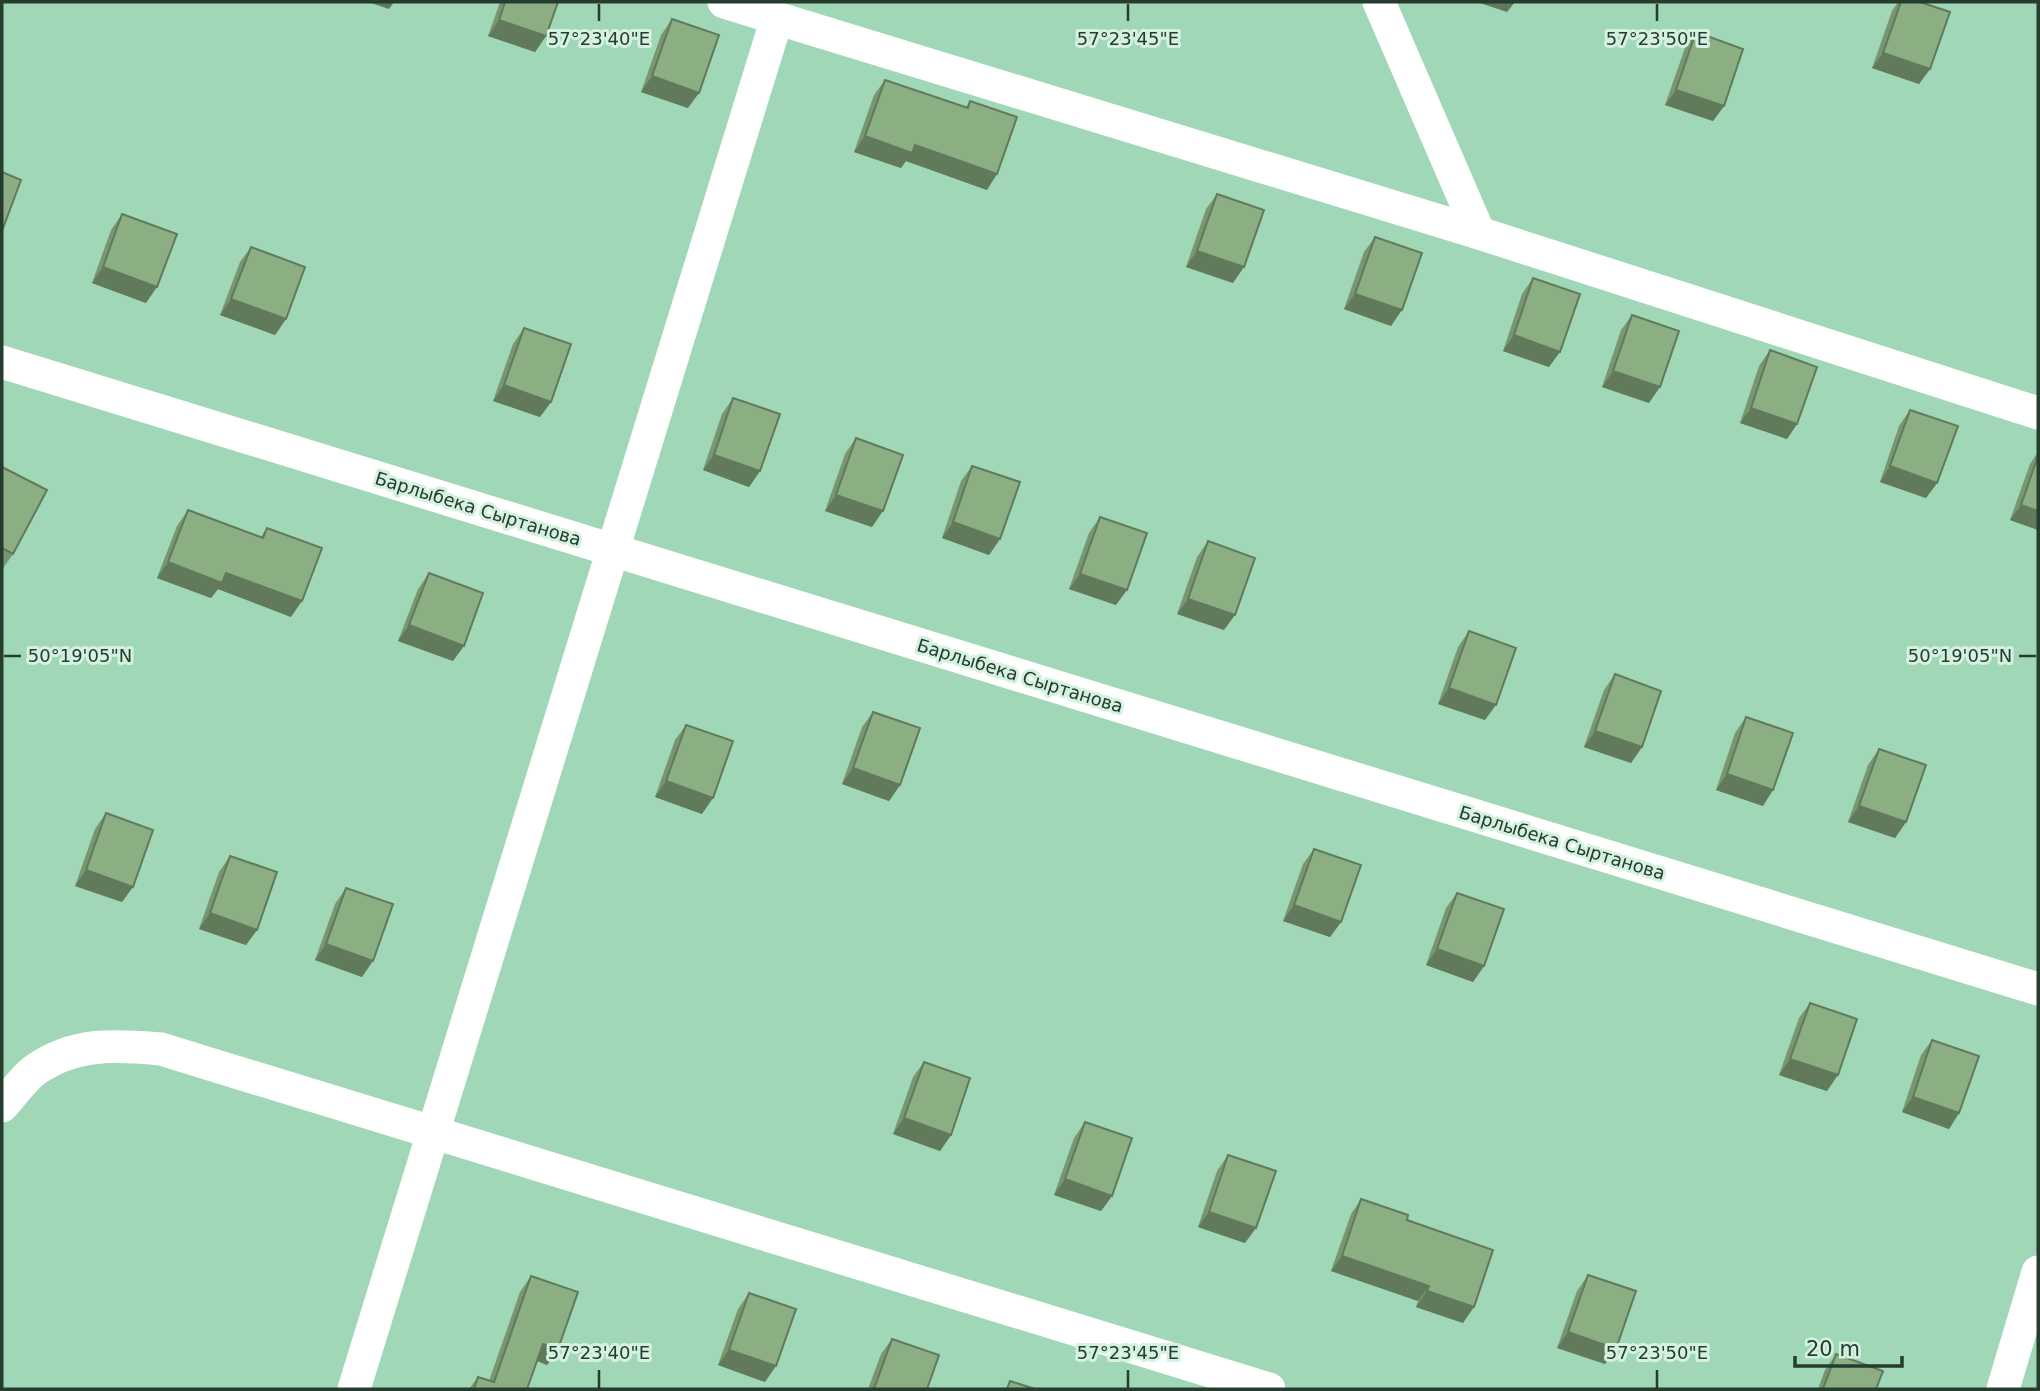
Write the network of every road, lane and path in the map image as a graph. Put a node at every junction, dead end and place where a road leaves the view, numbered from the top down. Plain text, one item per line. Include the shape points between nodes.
1 (724, 2) edge
2 (1378, 2) edge
3 (776, 18) junction
4 (1479, 233) junction
5 (2, 362) edge
6 (2038, 413) edge
7 (612, 551) junction
8 (2038, 989) edge
9 (2, 1106) edge
10 (435, 1132) junction
11 (2038, 1272) edge
12 (354, 1389) edge
13 (1269, 1389) edge
14 (2003, 1389) edge

1 - 3 street
2 - 4 street
3 - 4 street
3 - 7 street
4 - 6 street
5 - 7 street, Барлыбека Сыртанова
7 - 8 street, Барлыбека Сыртанова
7 - 10 street
9 - 10 street via 34,1071 68,1052 108,1045 161,1049
10 - 12 street
10 - 13 street
11 - 14 street

